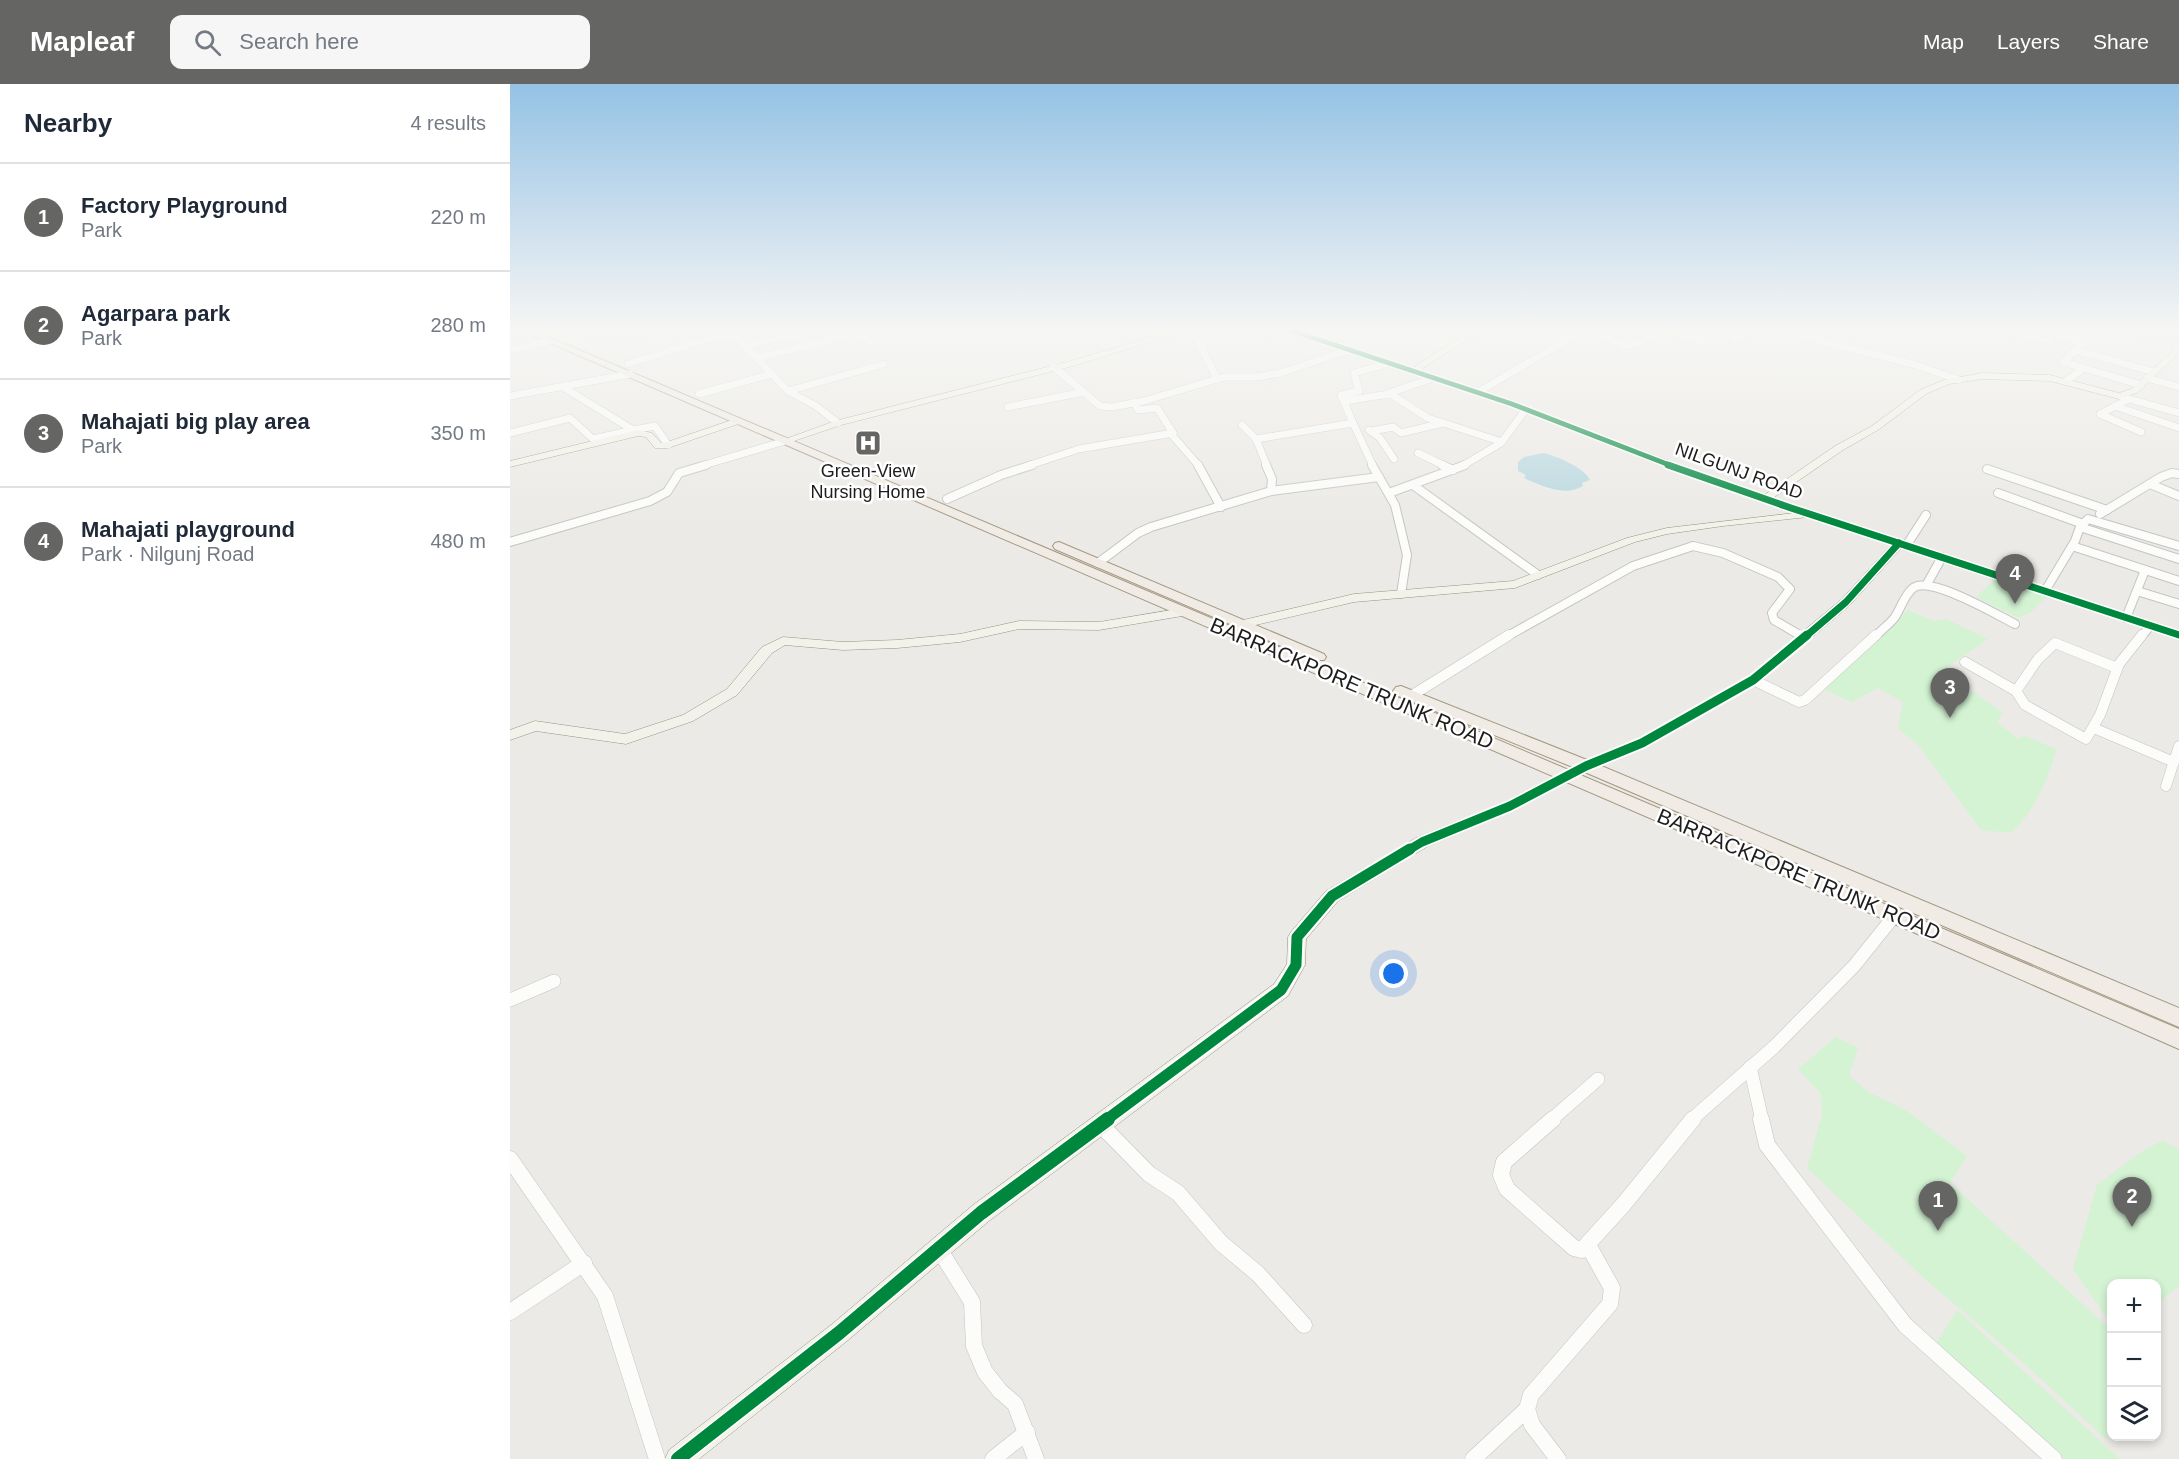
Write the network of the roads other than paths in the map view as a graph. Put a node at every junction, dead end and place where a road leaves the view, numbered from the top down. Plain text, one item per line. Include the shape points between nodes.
1 (575, 394) edge
2 (682, 394) edge
3 (699, 394) edge
4 (794, 394) edge
5 (949, 394) edge
6 (1073, 394) edge
7 (1087, 394) edge
8 (1162, 394) edge
9 (1342, 394) edge
10 (1389, 394) edge
11 (1390, 394) edge
12 (1484, 394) edge
13 (1920, 394) edge
14 (2111, 394) edge
15 (2129, 394) edge
16 (2124, 398) junction
17 (1344, 401) junction
18 (1134, 402) junction
19 (2115, 406) junction
20 (1008, 407) dead end
21 (1526, 409) junction
22 (2179, 413) edge
23 (738, 421) junction
24 (838, 423) junction
25 (1353, 423) junction
26 (1444, 423) junction
27 (1242, 425) dead end
28 (2179, 428) edge
29 (633, 430) junction
30 (1372, 431) junction
31 (2141, 432) dead end
32 (510, 433) edge
33 (1173, 433) junction
34 (1356, 433) junction
35 (791, 439) junction
36 (1256, 439) junction
37 (1502, 442) junction
38 (668, 445) junction
39 (1418, 453) dead end
40 (1394, 459) dead end
41 (510, 464) edge
42 (1987, 469) dead end
43 (1453, 470) junction
44 (2179, 474) edge
45 (1379, 477) junction
46 (1413, 484) junction
47 (2150, 484) junction
48 (1271, 491) junction
49 (1389, 493) junction
50 (1998, 493) dead end
51 (2179, 496) edge
52 (947, 499) junction
53 (1765, 499) junction
54 (1221, 507) junction
55 (2107, 510) junction
56 (1810, 514) junction
57 (1926, 515) dead end
58 (2084, 523) junction
59 (510, 542) edge
60 (1902, 544) junction
61 (2072, 546) junction
62 (2179, 546) edge
63 (1942, 557) junction
64 (2179, 559) edge
65 (1098, 563) junction
66 (2145, 570) junction
67 (1538, 575) junction
68 (2179, 580) edge
69 (1927, 584) junction
70 (2045, 591) junction
71 (2137, 591) junction
72 (1401, 594) junction
73 (2179, 604) edge
74 (1184, 612) junction
75 (2126, 618) junction
76 (2015, 624) dead end
77 (2150, 626) junction
78 (1238, 628) junction
79 (2179, 636) edge
80 (1804, 637) junction
81 (1965, 662) dead end
82 (2117, 668) junction
83 (1754, 680) junction
84 (2016, 691) junction
85 (1411, 696) junction
86 (2096, 729) junction
87 (510, 735) edge
88 (2179, 746) edge
89 (2174, 762) junction
90 (1577, 771) junction
91 (2166, 786) dead end
92 (1895, 915) junction
93 (554, 981) dead end
94 (510, 1000) edge
95 (2179, 1018) edge
96 (2179, 1039) edge
97 (1750, 1067) junction
98 (1598, 1079) dead end
99 (1100, 1124) junction
100 (510, 1159) edge
101 (1588, 1245) junction
102 (939, 1249) junction
103 (584, 1263) junction
104 (510, 1312) edge
105 (1304, 1325) dead end
106 (1527, 1409) junction
107 (1028, 1432) junction
108 (657, 1459) edge
109 (678, 1459) edge
110 (993, 1459) edge
111 (1036, 1459) edge
112 (1473, 1459) edge
113 (1558, 1459) edge
114 (2054, 1459) edge

1 - 29 street
2 - 23 main road, BARRACKPORE TRUNK ROAD
3 - 35 main road, BARRACKPORE TRUNK ROAD
4 - 24 street
5 - 24 street
6 - 20 street
7 - 18 street via 1104,407
8 - 18 street
9 - 17 street
10 - 17 street
11 - 26 street via 1414,413
12 - 21 street, NILGUNJ ROAD
13 - 53 street
14 - 16 street
15 - 16 street
16 - 19 street
16 - 22 street
17 - 25 street
18 - 33 street via 1138,410 1157,408
19 - 28 street
19 - 31 street via 2100,414
21 - 37 street
21 - 53 street, NILGUNJ ROAD
23 - 35 main road, BARRACKPORE TRUNK ROAD
23 - 38 street
24 - 35 street
25 - 34 street
25 - 36 street
26 - 30 street via 1401,434 1393,427
26 - 37 street
27 - 36 street
29 - 32 street via 593,439 570,418
29 - 38 street via 655,426
30 - 34 street
30 - 40 street
33 - 52 street via 1079,449
33 - 54 street via 1198,465
34 - 45 street
35 - 52 main road, BARRACKPORE TRUNK ROAD
35 - 59 street via 679,473 667,492 650,501
35 - 74 main road, BARRACKPORE TRUNK ROAD
36 - 48 street via 1272,479
37 - 43 street
38 - 41 street via 659,446 648,435 638,433
39 - 43 street
42 - 55 street
43 - 46 street
44 - 47 street via 2172,473
45 - 48 street
45 - 49 street
46 - 49 street
46 - 67 street
47 - 51 street
47 - 55 street
48 - 54 street
49 - 72 street via 1407,555
50 - 58 street
52 - 65 main road, BARRACKPORE TRUNK ROAD
53 - 56 street, NILGUNJ ROAD
54 - 65 street via 1138,533
55 - 58 street
56 - 60 street, NILGUNJ ROAD
56 - 67 street via 1666,531
57 - 60 street
58 - 61 street
58 - 62 street
58 - 64 street
60 - 63 street, NILGUNJ ROAD
60 - 80 street via 1846,602
61 - 66 street
61 - 70 street
63 - 69 street
63 - 70 street, NILGUNJ ROAD
65 - 78 main road, BARRACKPORE TRUNK ROAD
66 - 68 street
66 - 71 street
67 - 72 street via 1515,584
69 - 76 street
69 - 83 street via 1911,589 1894,619 1805,700 1799,702
70 - 75 street, NILGUNJ ROAD
71 - 73 street
71 - 75 street
72 - 78 street via 1354,598
74 - 78 main road, BARRACKPORE TRUNK ROAD
74 - 87 street via 1099,626 1019,626 960,638 897,644 843,646 783,641 767,650 732,692 688,718 626,739 535,726
75 - 77 street, NILGUNJ ROAD
77 - 79 street, NILGUNJ ROAD
77 - 82 street
78 - 85 main road, BARRACKPORE TRUNK ROAD
78 - 90 main road, BARRACKPORE TRUNK ROAD
80 - 83 street
80 - 85 street via 1774,620 1772,613 1790,589 1778,577 1723,553 1694,546 1633,566 1480,651
81 - 84 street
82 - 84 street via 2055,643 2038,659
82 - 86 street
83 - 90 street via 1642,743
84 - 86 street via 2025,705 2086,739
85 - 90 main road, BARRACKPORE TRUNK ROAD
86 - 89 street
88 - 89 street
89 - 91 street
90 - 92 main road, BARRACKPORE TRUNK ROAD
90 - 95 main road, BARRACKPORE TRUNK ROAD
90 - 99 street via 1510,806 1422,842 1332,896 1297,938 1296,965 1281,990
92 - 96 main road, BARRACKPORE TRUNK ROAD
92 - 97 street via 1854,966
93 - 94 street
97 - 101 street via 1685,1126
97 - 114 street via 1767,1145 1905,1325
98 - 101 street via 1504,1162 1501,1175 1507,1189 1574,1248 1582,1250
99 - 102 street
99 - 105 street via 1149,1173 1178,1193 1221,1243 1258,1274
100 - 103 street
101 - 106 street via 1612,1288 1610,1304 1531,1395
102 - 107 street via 972,1302 974,1346 985,1372 1014,1404
102 - 109 street
103 - 104 street
103 - 108 street via 609,1304
106 - 112 street
106 - 113 street via 1532,1425
107 - 110 street
107 - 111 street

